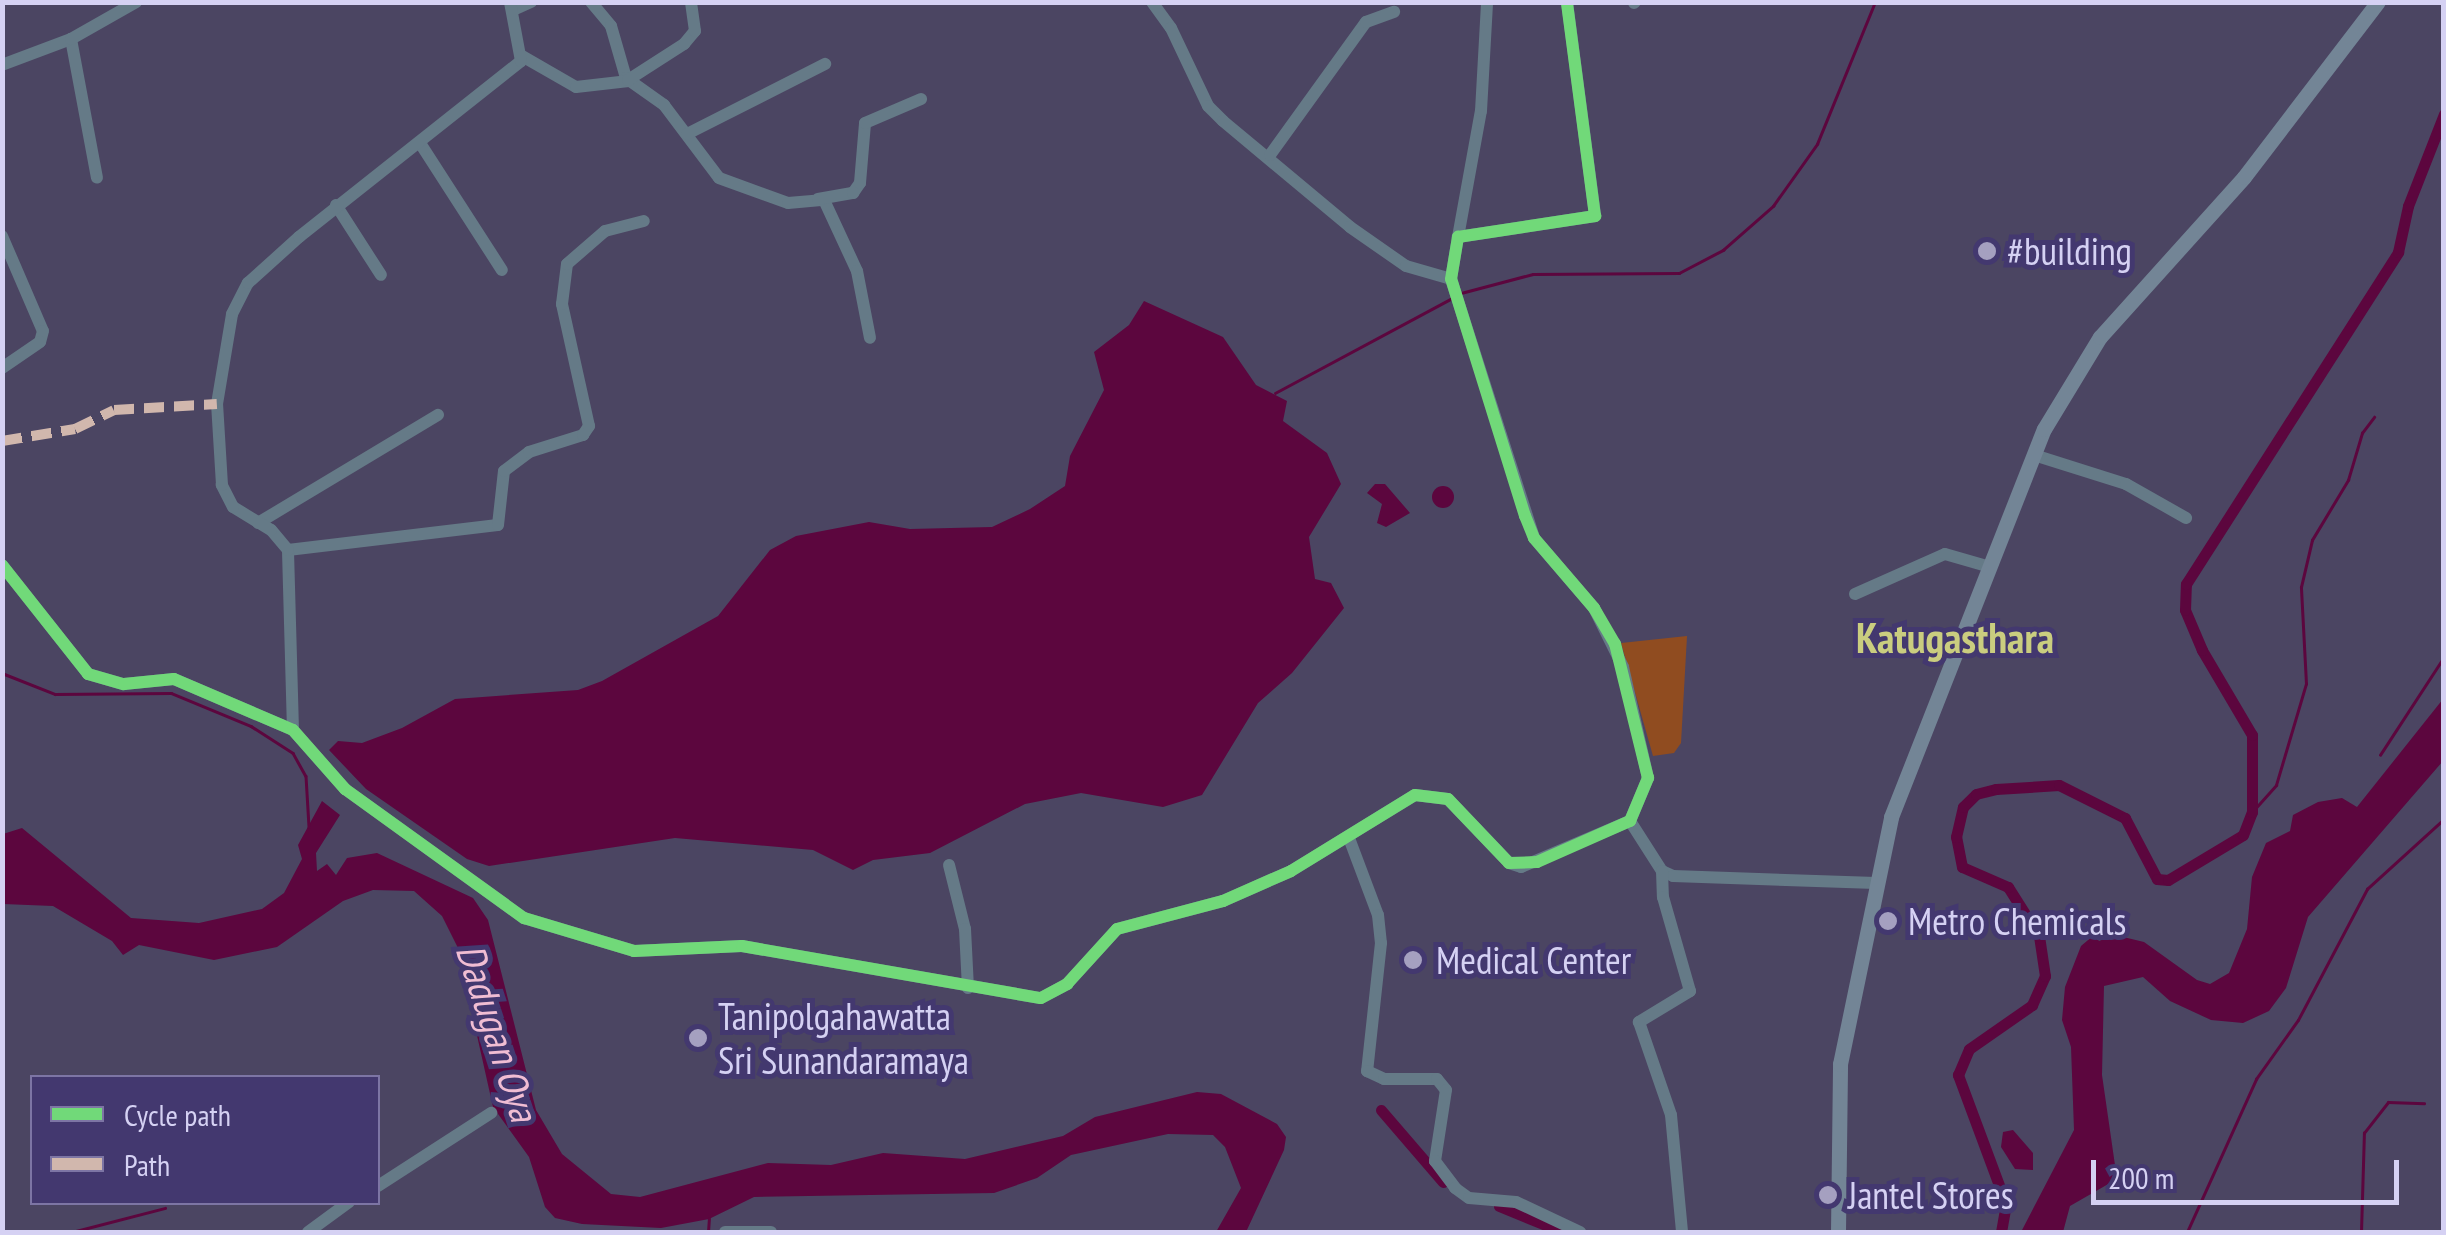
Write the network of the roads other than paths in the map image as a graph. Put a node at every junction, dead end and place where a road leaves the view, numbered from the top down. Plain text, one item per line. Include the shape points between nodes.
1 (136, 2) edge
2 (532, 2) edge
3 (592, 2) edge
4 (691, 2) edge
5 (1152, 2) edge
6 (1487, 2) edge
7 (1567, 2) edge
8 (2378, 2) edge
9 (512, 6) edge
10 (1394, 12) dead end
11 (71, 39) junction
12 (522, 56) junction
13 (2, 64) edge
14 (824, 64) dead end
15 (629, 80) junction
16 (921, 99) dead end
17 (686, 134) junction
18 (420, 144) junction
19 (1270, 155) junction
20 (97, 178) dead end
21 (818, 199) junction
22 (336, 204) junction
23 (644, 221) dead end
24 (2, 236) edge
25 (1458, 237) junction
26 (502, 270) dead end
27 (381, 275) dead end
28 (1451, 279) junction
29 (870, 338) dead end
30 (2, 368) edge
31 (438, 414) dead end
32 (2034, 456) junction
33 (2186, 518) dead end
34 (258, 523) junction
35 (288, 550) junction
36 (2, 565) edge
37 (1990, 567) junction
38 (1854, 594) dead end
39 (293, 730) junction
40 (1630, 821) junction
41 (1349, 838) junction
42 (950, 865) dead end
43 (1662, 871) junction
44 (1876, 883) junction
45 (968, 988) junction
46 (492, 1113) dead end
47 (380, 1185) edge
48 (322, 1205) edge
49 (345, 1205) edge
50 (328, 1216) junction
51 (308, 1232) edge
52 (726, 1232) edge
53 (771, 1232) edge
54 (1580, 1232) edge
55 (1682, 1232) edge
56 (1838, 1232) edge

1 - 11 street
2 - 9 street
3 - 15 street via 611,26 616,58
4 - 15 street via 695,31
5 - 19 street via 1172,28 1208,106
6 - 25 street via 1481,111
7 - 25 street via 1595,216
8 - 32 main road via 2244,177 2088,352
9 - 12 street
10 - 19 street via 1366,22
11 - 13 street
11 - 20 street
12 - 15 street via 576,88
12 - 18 street
14 - 17 street
15 - 17 street via 664,105
16 - 21 street via 865,123 860,183 853,193
17 - 21 street via 727,184 788,203
18 - 22 street
18 - 26 street
19 - 28 street via 1322,206 1406,266
21 - 29 street via 833,216 857,271
22 - 27 street
22 - 34 street via 248,283 222,348 216,404 222,485 233,507
23 - 35 street via 605,231 567,264 562,304 590,426 584,435 529,452 504,471 498,525
24 - 30 street via 42,331 40,342
25 - 28 street
28 - 40 street via 1525,516 1608,630 1628,688 1648,778
31 - 34 street
32 - 33 street via 2126,484
32 - 37 main road
34 - 35 street
35 - 39 street
36 - 39 street via 88,674 124,684 174,679
37 - 38 street via 1945,554
37 - 44 main road via 1926,717
39 - 45 street via 345,790 524,918 634,951 742,946
40 - 41 street via 1521,867 1509,863 1473,820 1429,792
40 - 43 street
41 - 45 street via 1223,901 1117,929 1052,996
41 - 54 street via 1378,914 1381,943 1367,1071 1384,1079 1437,1079 1446,1090 1435,1161 1454,1188 1469,1198 1516,1202
42 - 45 street
43 - 44 street via 1689,878
43 - 55 street via 1662,897 1690,991 1639,1022 1671,1115
44 - 56 main road via 1840,1064
46 - 47 street
48 - 50 street
49 - 50 street
50 - 51 street
52 - 53 street

